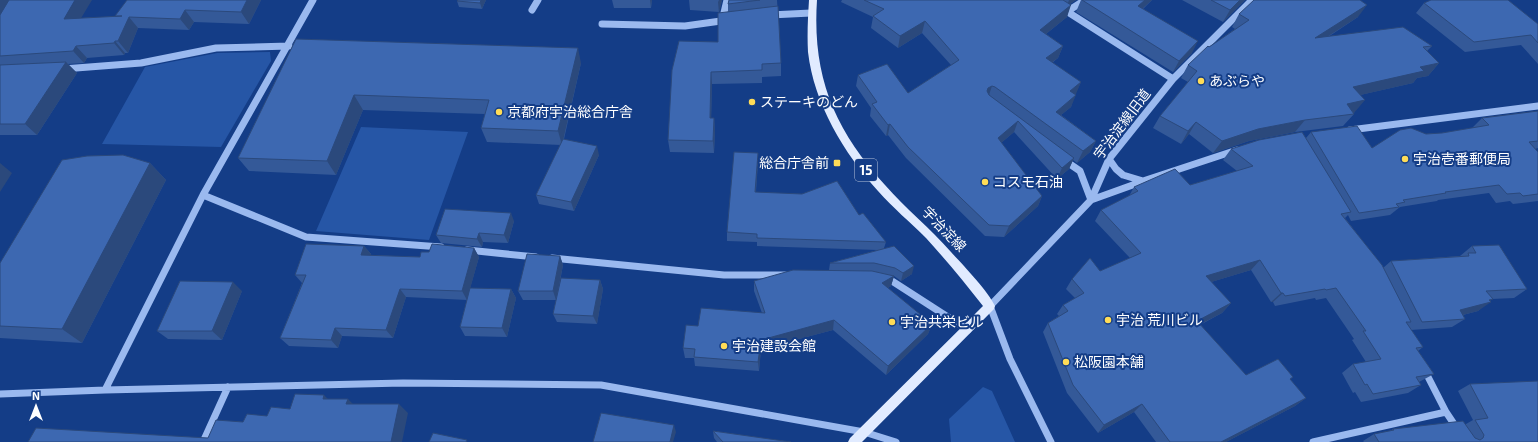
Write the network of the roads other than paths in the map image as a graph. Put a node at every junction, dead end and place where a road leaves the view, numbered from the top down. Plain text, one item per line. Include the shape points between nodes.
1 (314, 0) edge
2 (538, 0) edge
3 (727, 0) edge
4 (813, 0) edge
5 (1049, 0) edge
6 (1085, 0) edge
7 (1252, 0) edge
8 (532, 10) dead end
9 (1068, 12) junction
10 (811, 13) junction
11 (766, 15) edge
12 (736, 19) edge
13 (722, 21) junction
14 (602, 24) dead end
15 (289, 46) junction
16 (55, 69) edge
17 (1173, 79) junction
18 (1538, 106) edge
19 (1342, 131) edge
20 (1243, 148) edge
21 (1055, 153) edge
22 (1109, 159) junction
23 (1143, 181) junction
24 (203, 195) junction
25 (1091, 200) junction
26 (796, 275) edge
27 (878, 278) edge
28 (990, 306) junction
29 (968, 330) junction
30 (1421, 363) edge
31 (228, 387) junction
32 (105, 390) junction
33 (0, 394) edge
34 (1446, 412) junction
35 (864, 432) junction
36 (203, 442) edge
37 (854, 442) edge
38 (896, 442) edge
39 (1051, 442) edge
40 (1313, 442) edge
41 (1466, 442) edge

1 - 15 street
2 - 8 street
3 - 13 street
4 - 10 main road, 宇治淀線 / 15
5 - 9 street
6 - 9 street
7 - 17 street, 宇治淀線旧道
9 - 17 street
10 - 11 street
10 - 28 main road, 宇治淀線 / 15 via 810,33 816,71 829,112 846,144 882,189 958,266
12 - 13 street
13 - 14 street via 685,26
15 - 16 street via 216,48 141,63
15 - 24 street
17 - 22 street, 宇治淀線旧道
18 - 19 street
20 - 23 street
21 - 25 street via 1080,171
22 - 23 street via 1117,172 1131,179
22 - 25 street, 宇治淀線旧道
23 - 25 street
24 - 26 street via 306,237 452,248 724,275
24 - 32 street
25 - 28 street, 宇治淀線旧道
27 - 29 street via 892,281
28 - 29 main road
28 - 39 street via 1010,359
29 - 35 main road
30 - 34 street
31 - 32 street
31 - 35 street via 403,383 601,385
31 - 36 street
32 - 33 street
34 - 40 street
34 - 41 street
35 - 37 main road
35 - 38 street

